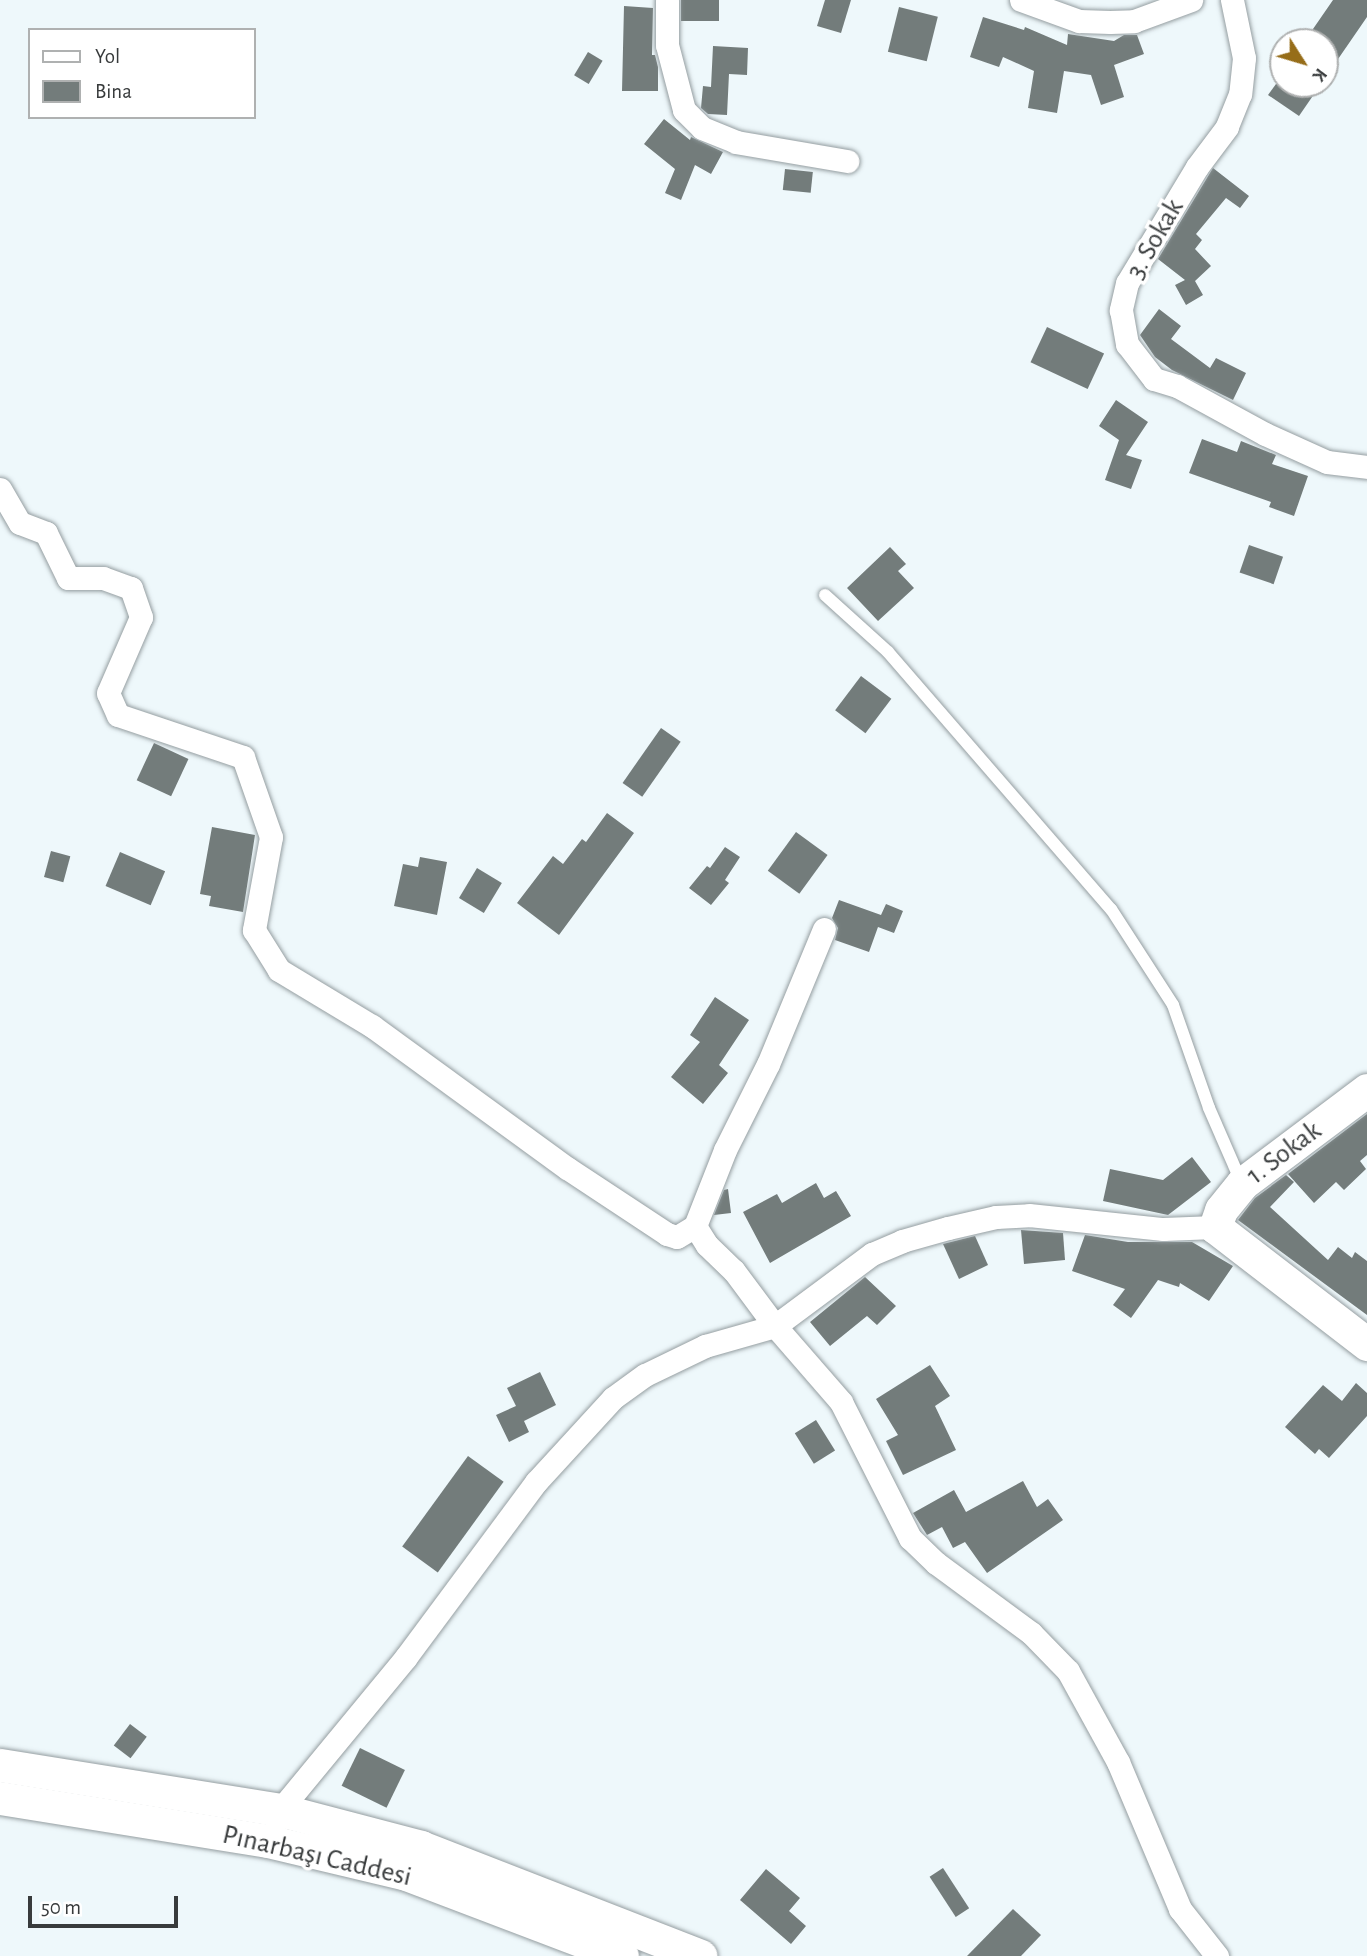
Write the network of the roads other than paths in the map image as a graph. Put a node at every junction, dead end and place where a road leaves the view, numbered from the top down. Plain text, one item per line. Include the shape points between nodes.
1 (667, 0) edge
2 (1021, 0) edge
3 (1191, 0) edge
4 (1232, 0) edge
5 (846, 160) dead end
6 (1367, 467) edge
7 (0, 489) edge
8 (825, 595) dead end
9 (824, 929) dead end
10 (1367, 1090) edge
11 (1242, 1184) junction
12 (695, 1226) junction
13 (1215, 1227) junction
14 (775, 1326) junction
15 (1367, 1344) edge
16 (0, 1765) edge
17 (0, 1798) edge
18 (274, 1826) junction
19 (622, 1956) edge
20 (700, 1956) edge
21 (1217, 1956) edge

1 - 5 street via 667,45 684,110 702,128 736,142
2 - 3 street via 1079,20 1110,22 1134,21
4 - 6 street, 3. Sokak via 1244,58 1240,94 1227,127 1197,167 1128,283 1121,310 1127,344 1154,379 1177,386 1327,462
7 - 12 street via 20,523 46,533 68,578 103,578 131,588 141,617 108,693 118,715 243,757 271,837 254,930 279,970 372,1026 567,1168 667,1234 677,1237
8 - 11 lane via 888,652 1111,909 1172,1005
9 - 12 street
10 - 11 street, 1. Sokak
11 - 13 street, 1. Sokak via 1221,1210
12 - 14 street via 754,1294
13 - 14 street via 1163,1229 1029,1215 996,1217 902,1241 872,1254
13 - 15 street
14 - 18 street via 673,1359 613,1398 536,1482
14 - 21 street via 841,1402 915,1543 1031,1633 1068,1671 1118,1762 1180,1909
16 - 18 street
17 - 18 street, Pınarbaşı Caddesi
18 - 19 street, Pınarbaşı Caddesi
18 - 20 street via 421,1846

